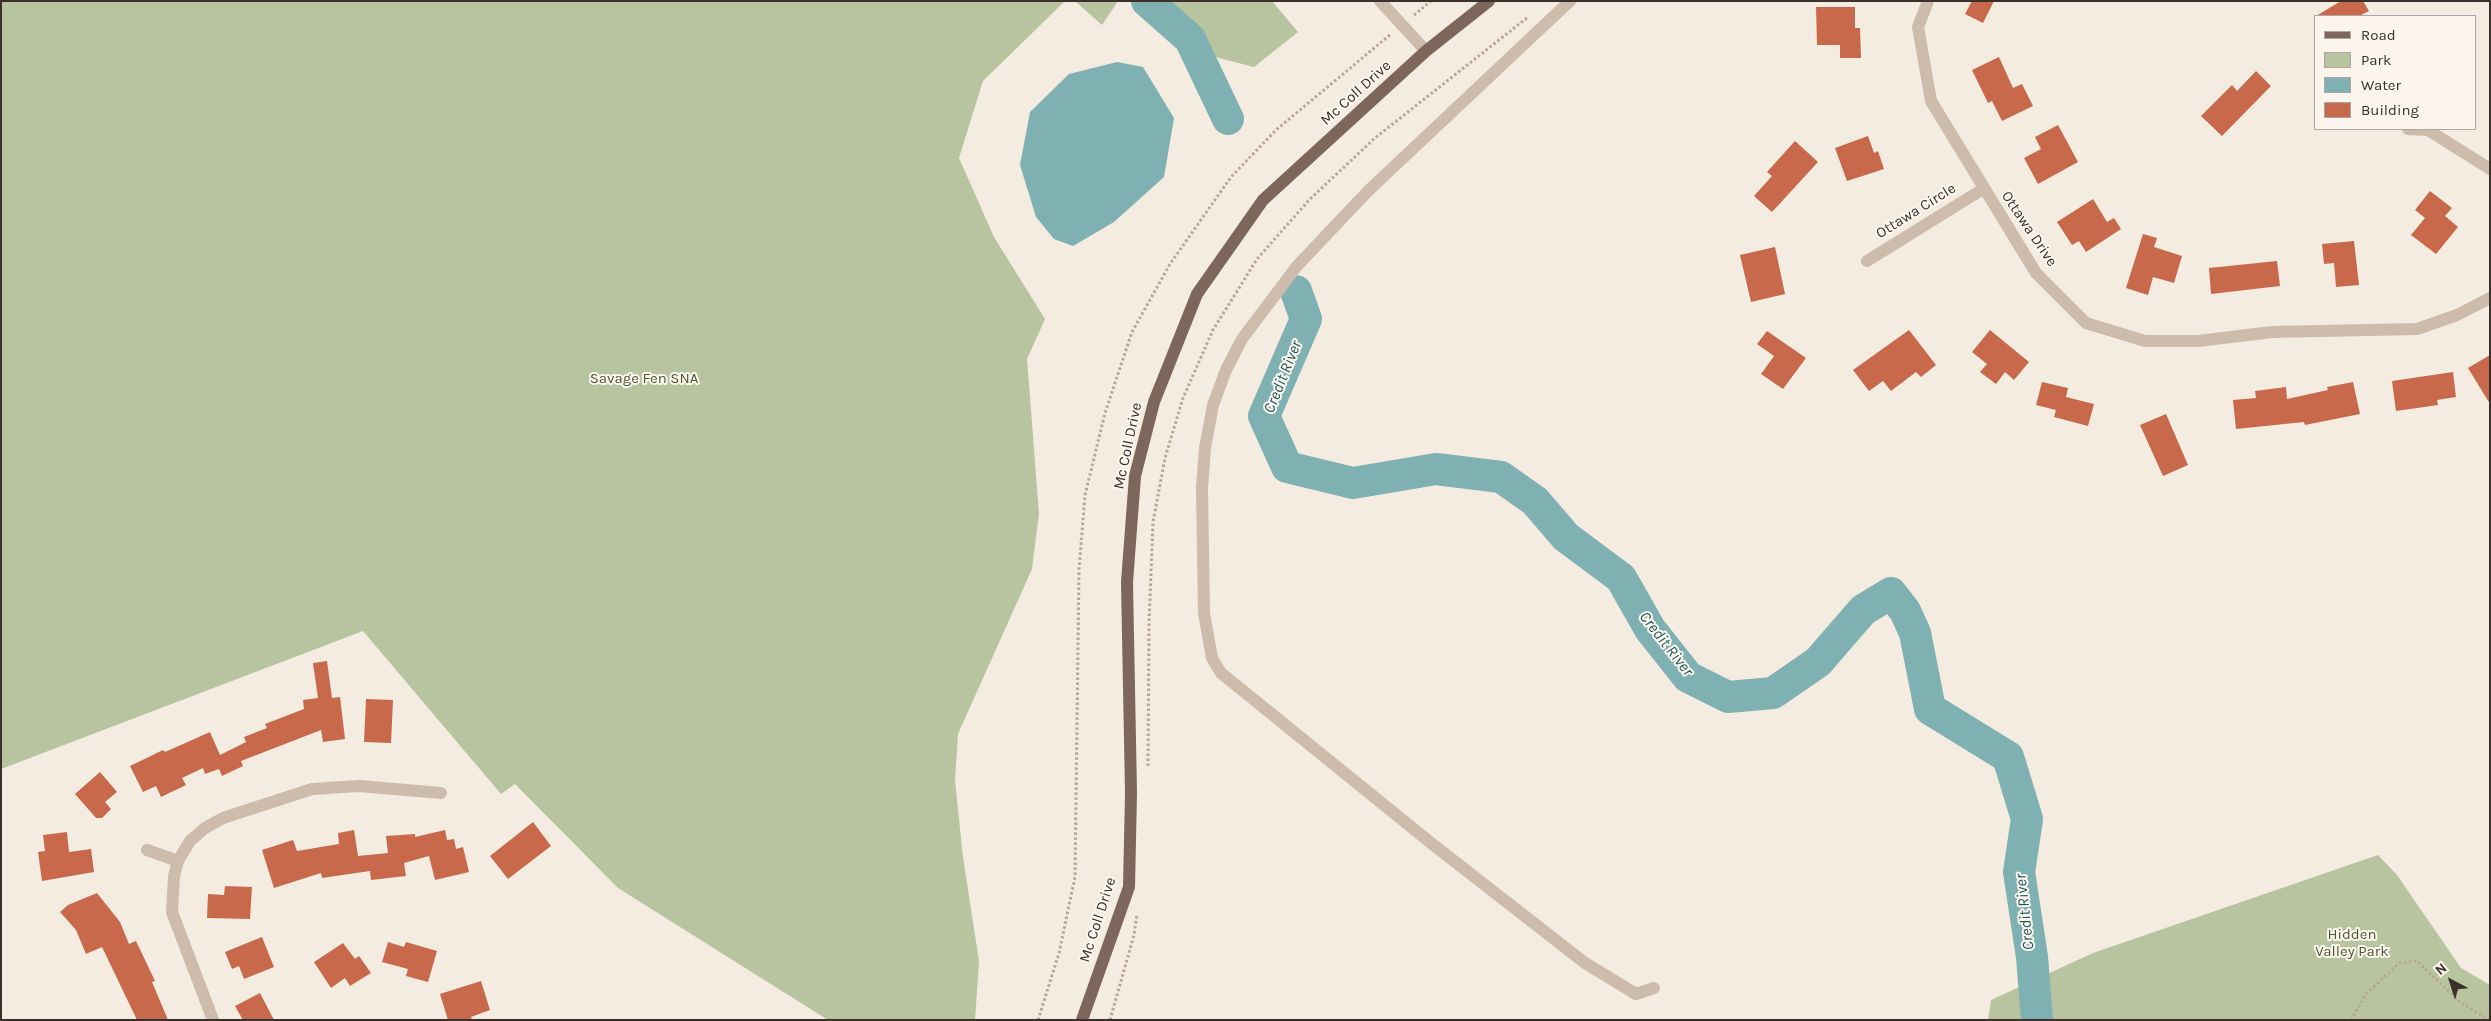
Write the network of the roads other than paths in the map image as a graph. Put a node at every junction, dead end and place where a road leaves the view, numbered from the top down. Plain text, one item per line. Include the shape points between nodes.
1 (1380, 1) edge
2 (1489, 1) edge
3 (1570, 1) edge
4 (1928, 1) edge
5 (1426, 52) junction
6 (2428, 130) edge
7 (2490, 169) edge
8 (1983, 189) junction
9 (1867, 261) dead end
10 (2490, 298) edge
11 (440, 793) dead end
12 (147, 850) dead end
13 (178, 861) junction
14 (1654, 988) dead end
15 (213, 1020) edge
16 (1082, 1020) edge

1 - 5 street
2 - 5 main road, Mc Coll Drive
3 - 14 street via 1368,191 1297,266 1242,338 1213,404 1205,448 1202,488 1204,613 1212,658 1222,673 1585,963 1636,994
4 - 8 street, Ottawa Drive via 1918,27 1931,101
5 - 16 main road, Mc Coll Drive via 1263,200 1197,294 1154,402 1135,476 1127,582 1131,793 1129,887
6 - 7 street
8 - 9 street, Ottawa Circle
8 - 10 street, Ottawa Drive via 2036,272 2086,323 2145,341 2198,341 2272,332 2417,329 2457,315
11 - 13 street via 359,786 312,789 222,818 190,841
12 - 13 street
13 - 15 street via 171,896 172,912

